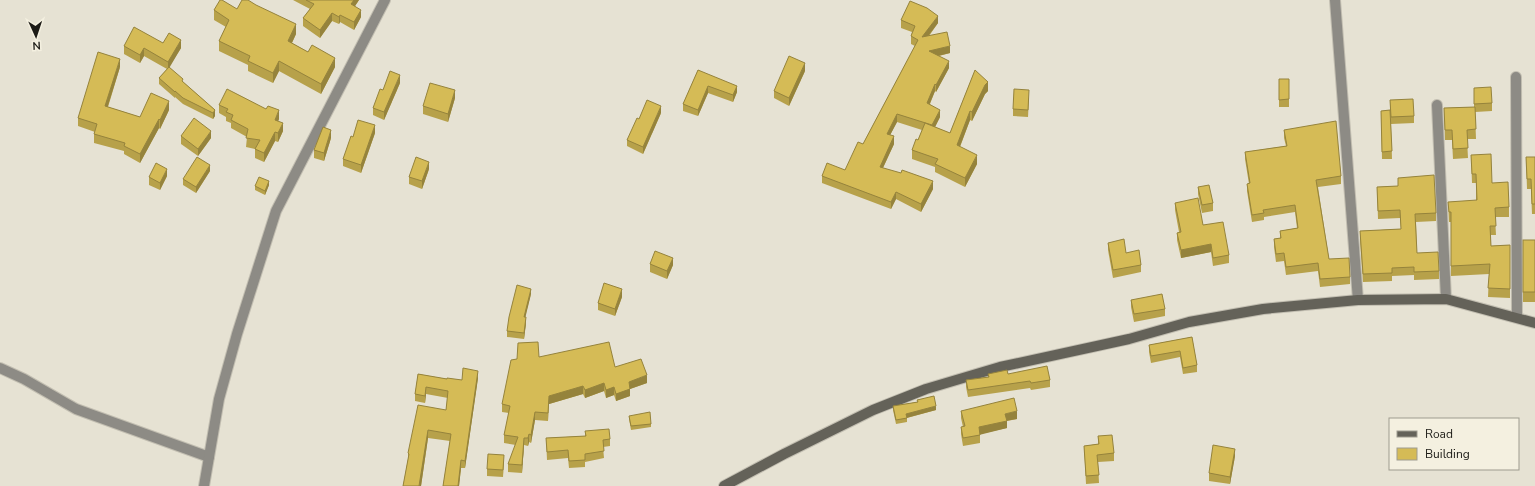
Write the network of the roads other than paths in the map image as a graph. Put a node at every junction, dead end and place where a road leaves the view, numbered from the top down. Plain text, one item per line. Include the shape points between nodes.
1 (385, 0) edge
2 (1335, 0) edge
3 (1516, 77) dead end
4 (1437, 105) dead end
5 (1446, 299) junction
6 (1358, 300) junction
7 (1517, 317) junction
8 (1535, 322) edge
9 (0, 368) edge
10 (209, 457) junction
11 (204, 486) edge
12 (724, 486) edge

1 - 10 street via 276,211 219,399
2 - 6 street
3 - 7 street
4 - 5 street
5 - 6 main road
5 - 7 main road
6 - 12 main road via 1263,309 1189,322 1128,339 1000,367 934,386 873,410
7 - 8 main road
9 - 10 street via 76,409
10 - 11 street

